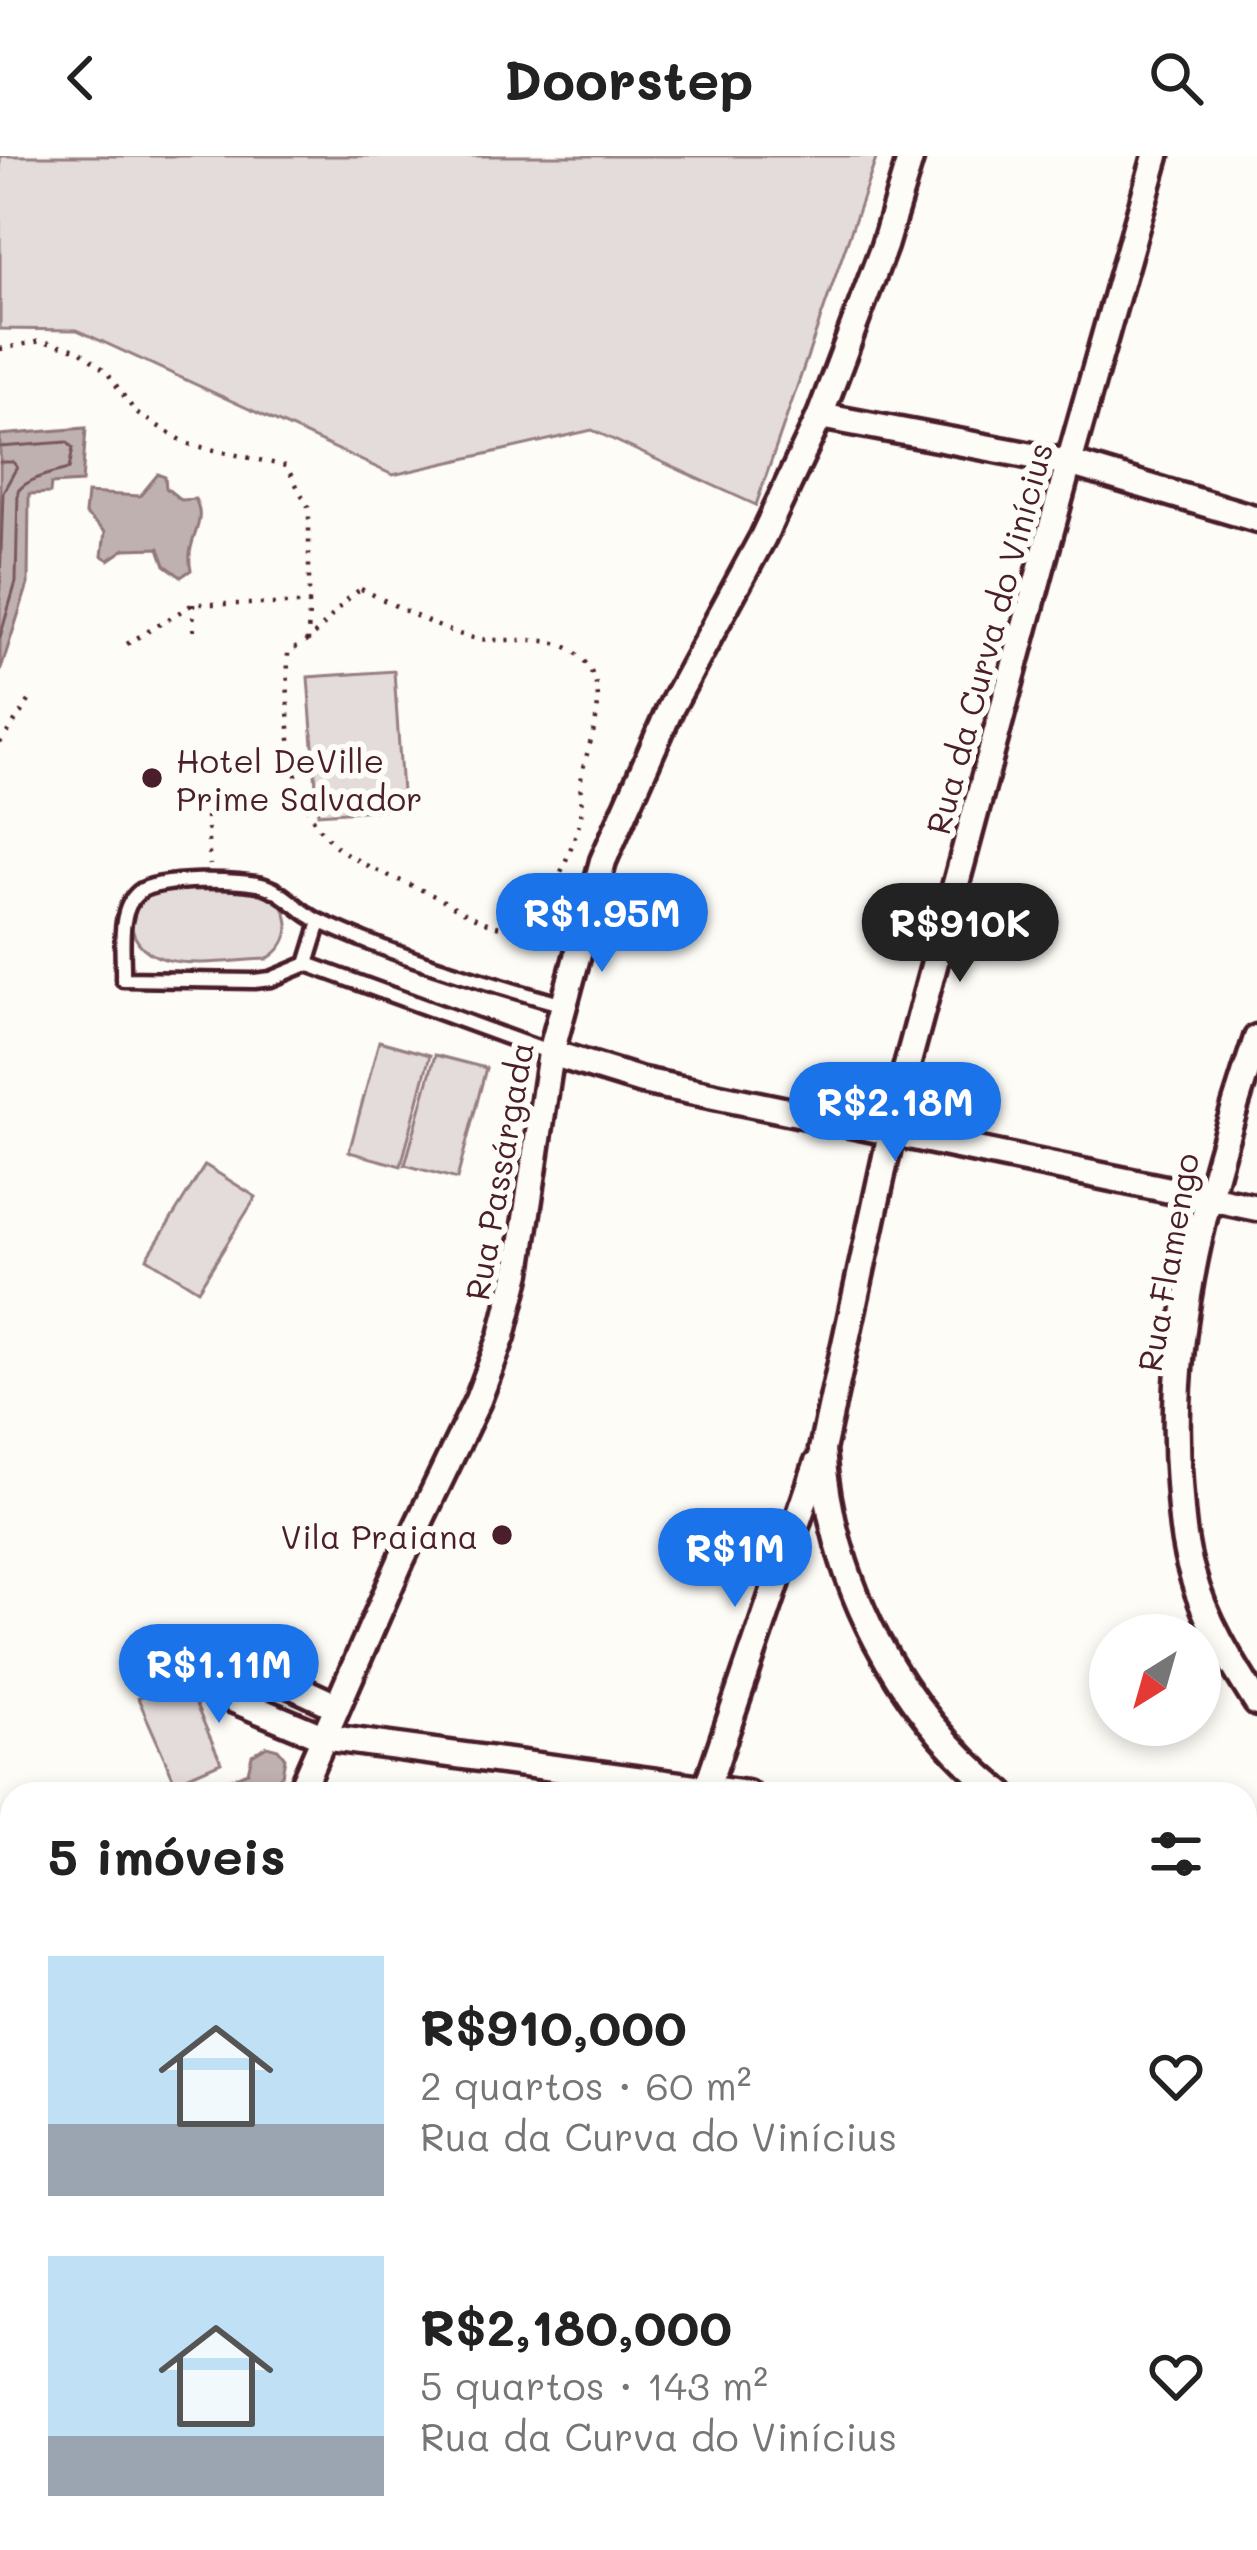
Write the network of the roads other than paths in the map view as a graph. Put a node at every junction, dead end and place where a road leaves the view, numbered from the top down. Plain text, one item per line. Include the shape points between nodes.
1 (911, 156) edge
2 (1156, 156) edge
3 (820, 416) junction
4 (1069, 463) junction
5 (1257, 519) edge
6 (320, 922) junction
7 (307, 964) junction
8 (562, 1005) junction
9 (1257, 1038) edge
10 (551, 1053) junction
11 (892, 1132) junction
12 (1208, 1198) junction
13 (1257, 1208) edge
14 (822, 1450) junction
15 (232, 1658) dead end
16 (210, 1681) dead end
17 (1257, 1703) edge
18 (336, 1706) junction
19 (323, 1737) junction
20 (304, 1782) edge
21 (648, 1782) edge
22 (709, 1782) edge
23 (989, 1782) edge

1 - 3 street, Rua Passárgada
2 - 4 street, Rua da Curva do Vinícius
3 - 4 street
3 - 8 street, Rua Passárgada via 626,805
4 - 5 street
4 - 11 street, Rua da Curva do Vinícius
6 - 7 lane
6 - 7 lane via 266,886 166,882 137,893 124,918 123,979 271,980
6 - 8 lane
7 - 10 lane
8 - 10 street, Rua Passárgada
9 - 12 street, Rua Flamengo
10 - 11 street via 642,1081
10 - 18 street, Rua Passárgada via 502,1336
11 - 12 street
11 - 14 street, Rua da Curva do Vinícius
12 - 13 street
12 - 17 street, Rua Flamengo via 1179,1346 1182,1525 1208,1619
14 - 22 street
14 - 23 street, Rua da Curva do Vinícius via 826,1504 874,1636 940,1738
15 - 18 street
16 - 19 street via 227,1697
18 - 19 street, Rua Passárgada
19 - 20 street, Rua Passárgada
19 - 21 street

